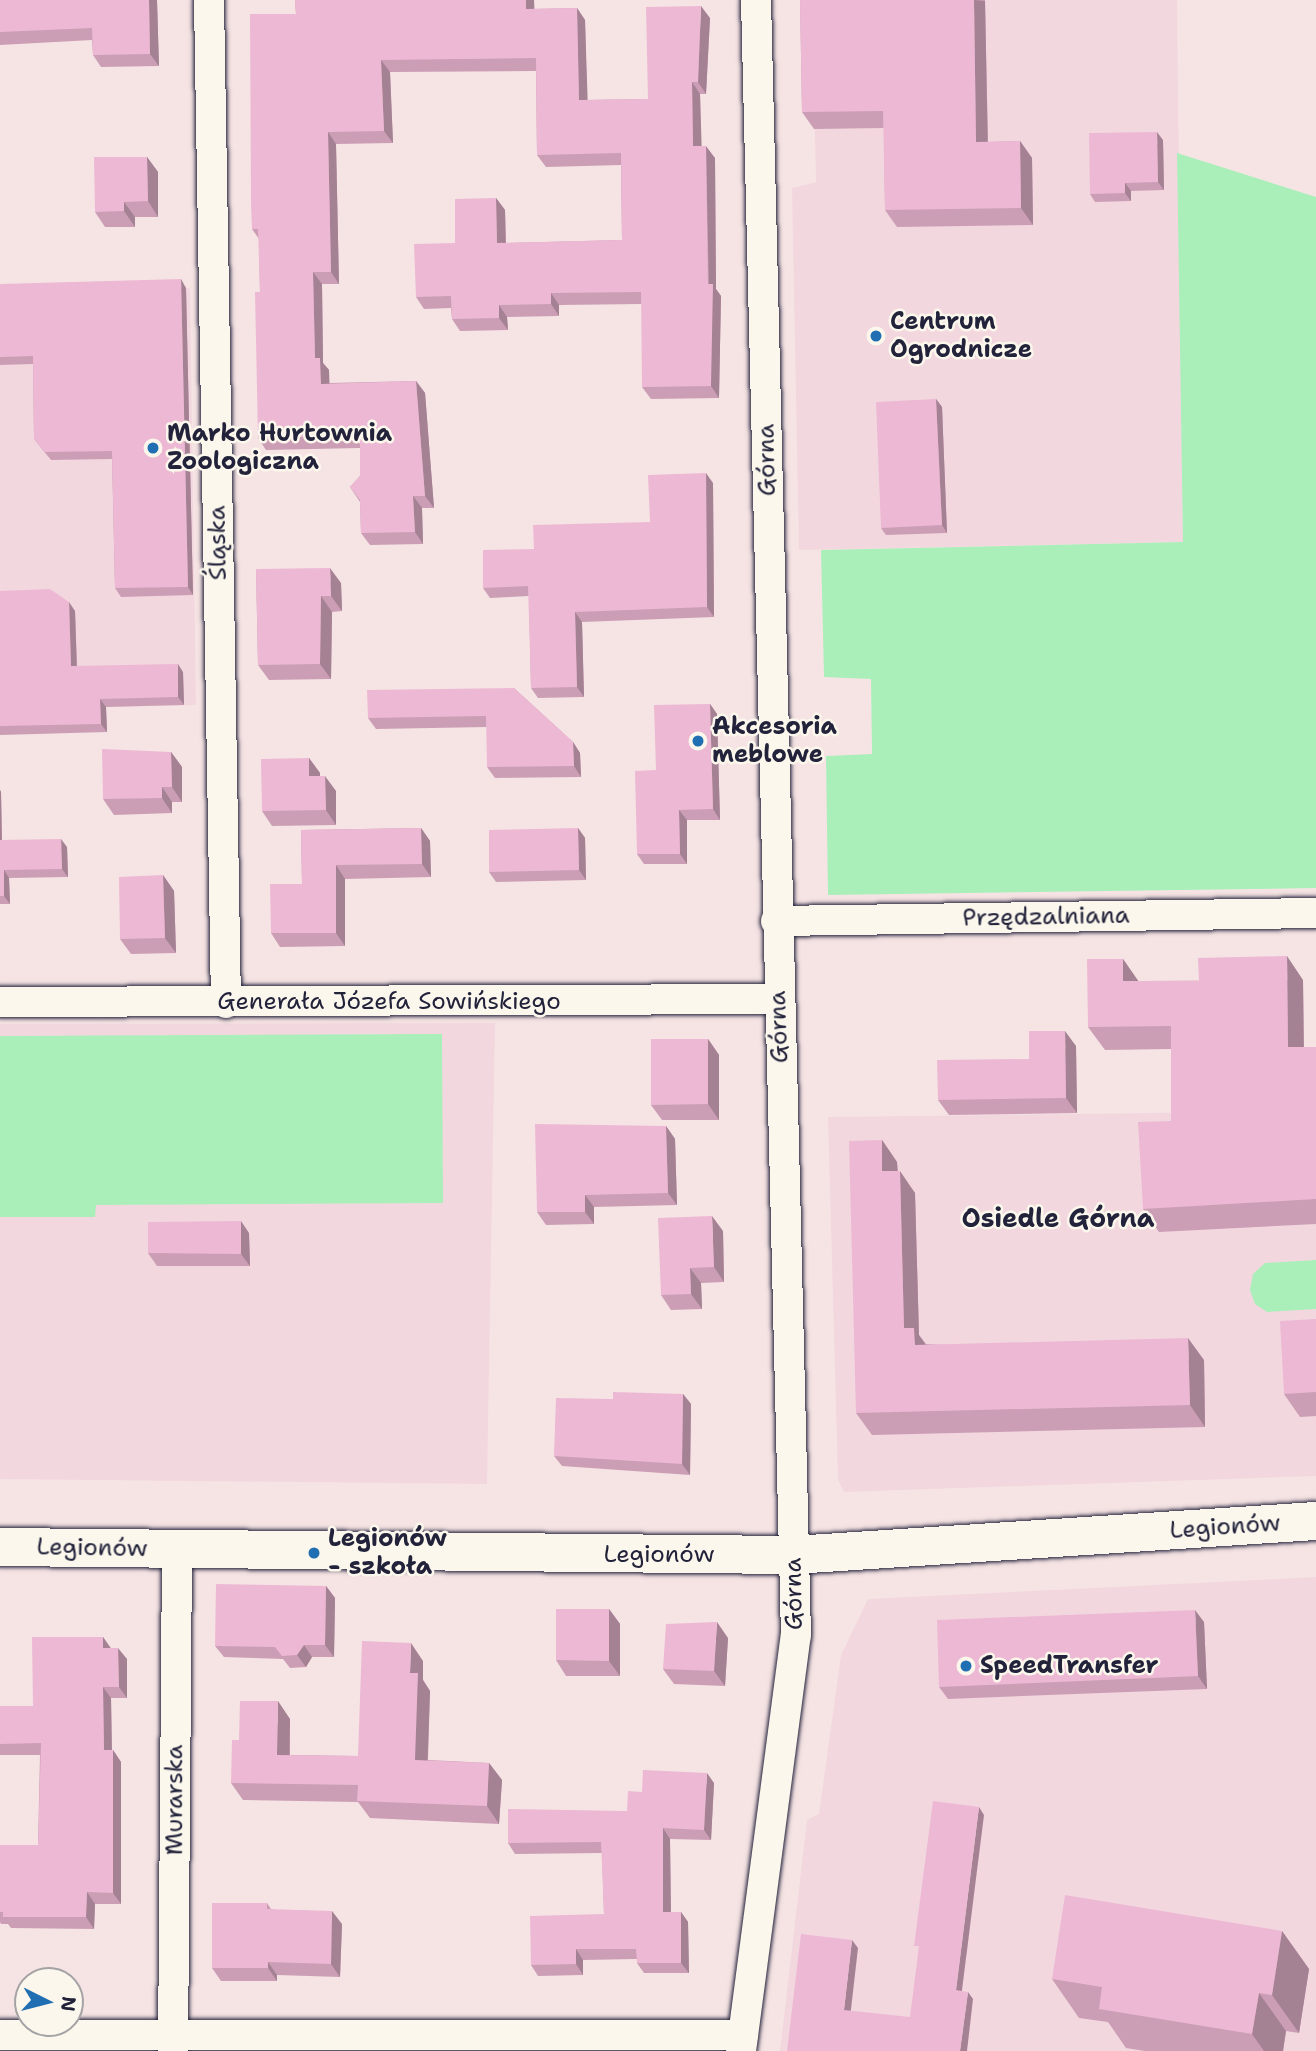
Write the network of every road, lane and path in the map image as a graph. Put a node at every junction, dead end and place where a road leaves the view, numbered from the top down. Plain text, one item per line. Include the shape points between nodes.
1 (209, 0) edge
2 (756, 0) edge
3 (1316, 913) edge
4 (776, 921) junction
5 (778, 999) junction
6 (0, 1002) edge
7 (226, 1003) junction
8 (1316, 1521) edge
9 (0, 1547) edge
10 (177, 1549) junction
11 (794, 1556) junction
12 (0, 2035) edge
13 (173, 2043) edge
14 (742, 2043) edge

1 - 7 street, Śląska
2 - 4 street, Górna
3 - 4 street, Przędzalniana
4 - 5 street, Górna
5 - 7 street, Generała Józefa Sowińskiego
5 - 11 street, Górna
6 - 7 street, Generała Józefa Sowińskiego
8 - 11 street, Legionów
9 - 10 street, Legionów
10 - 11 street, Legionów
10 - 13 street, Murarska
11 - 14 street, Górna via 796,1636
12 - 13 street
13 - 14 street

